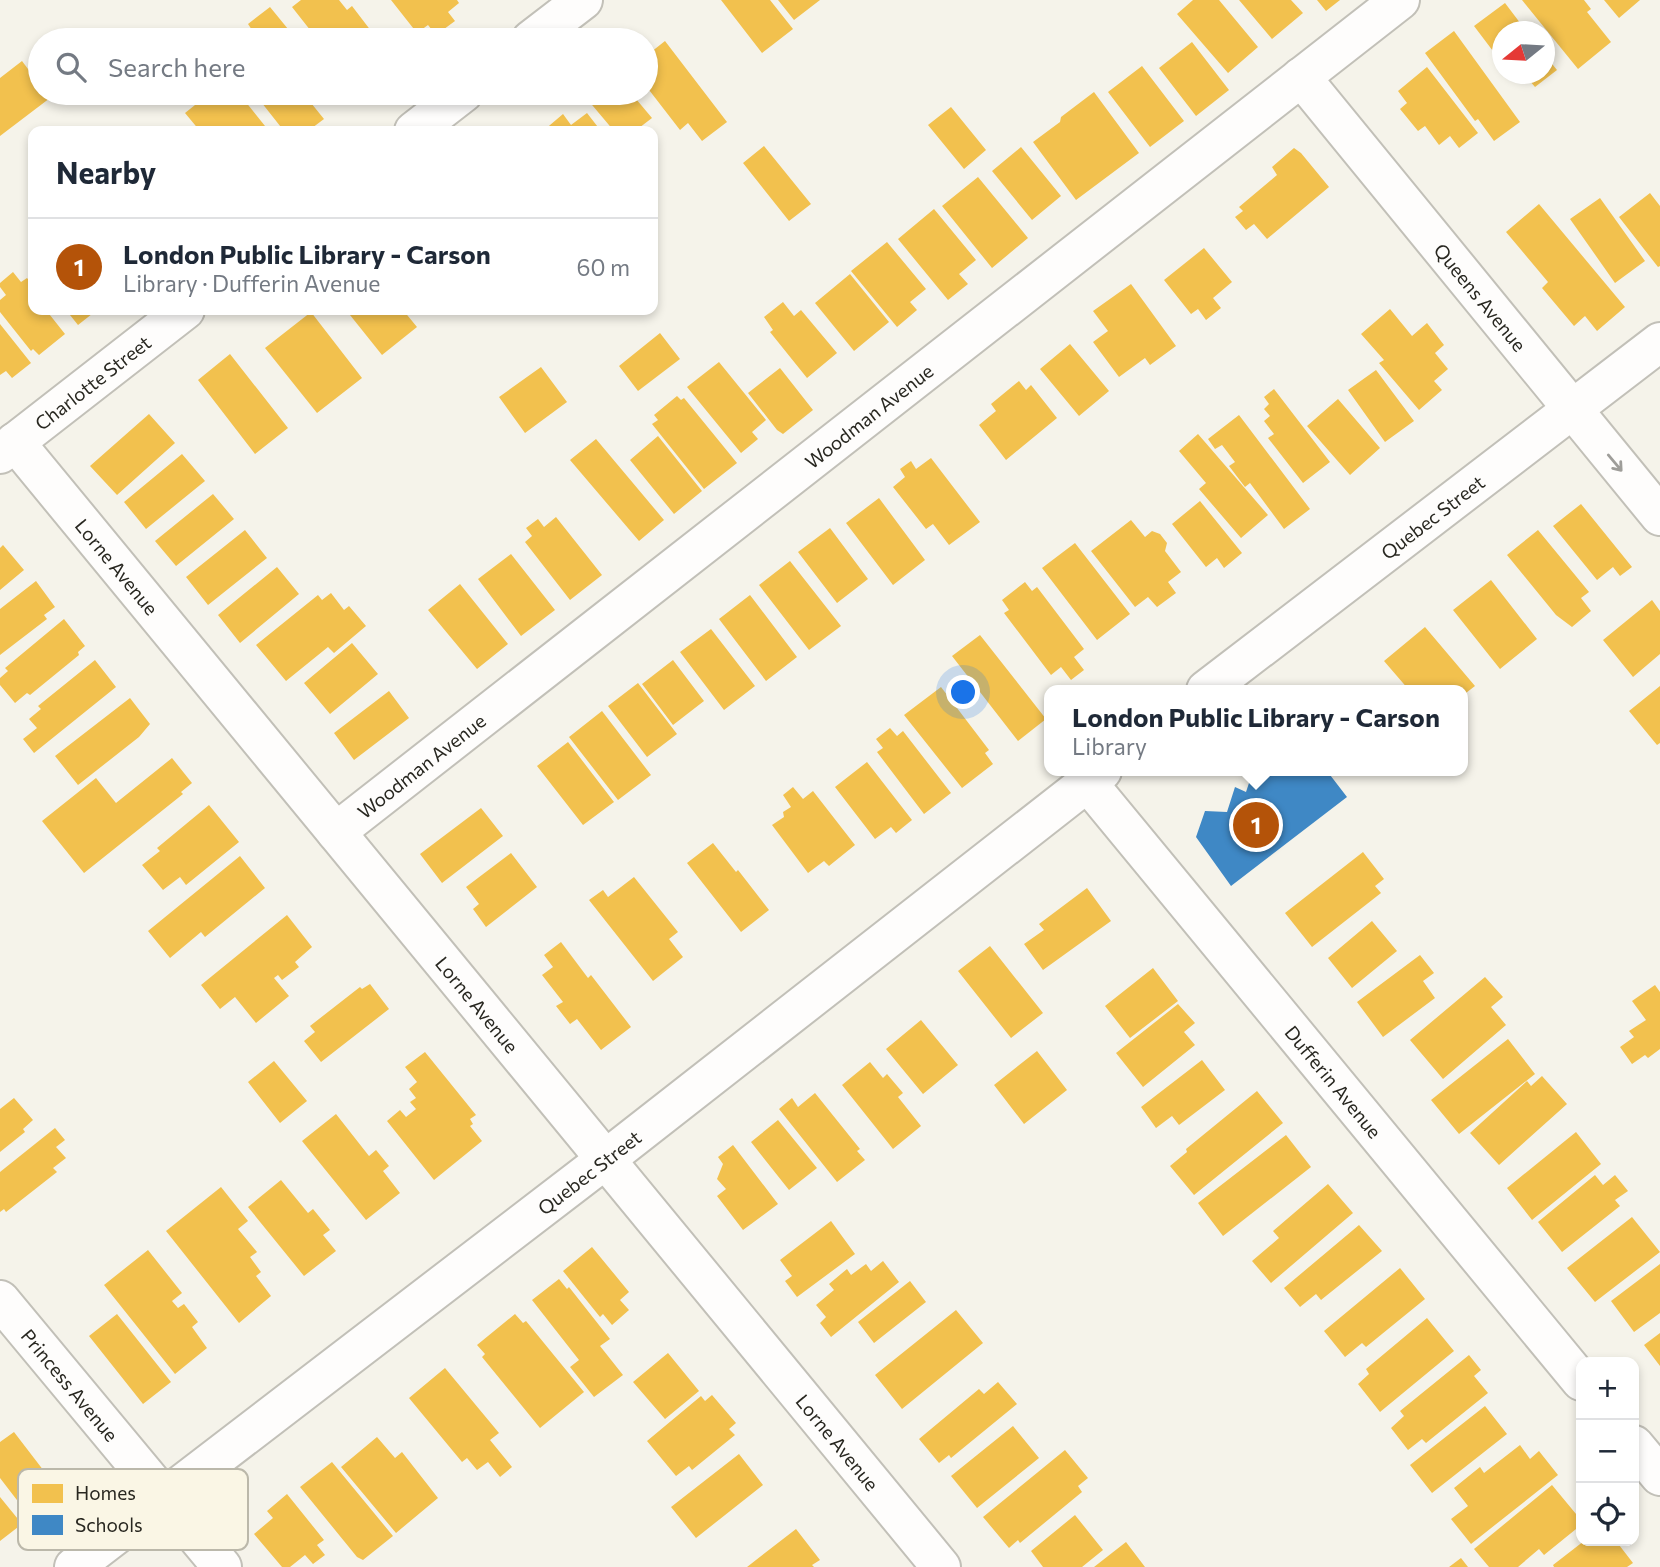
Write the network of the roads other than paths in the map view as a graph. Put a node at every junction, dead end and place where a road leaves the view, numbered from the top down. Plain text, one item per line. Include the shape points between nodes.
1 (583, 0) edge
2 (1400, 0) edge
3 (547, 28) edge
4 (1301, 77) junction
5 (448, 105) edge
6 (420, 126) edge
7 (179, 315) edge
8 (1660, 342) edge
9 (1572, 410) junction
10 (8, 448) edge
11 (1660, 516) edge
12 (1213, 685) edge
13 (1094, 776) edge
14 (337, 832) junction
15 (606, 1159) junction
16 (0, 1300) edge
17 (1576, 1375) edge
18 (1639, 1451) edge
19 (142, 1469) edge
20 (202, 1469) edge
21 (1660, 1476) edge
22 (96, 1550) edge
23 (208, 1550) edge
24 (74, 1567) edge
25 (222, 1567) edge
26 (941, 1567) edge

1 - 3 street
2 - 4 street, Woodman Avenue
4 - 9 street, Queens Avenue
4 - 14 street, Woodman Avenue
5 - 6 street
7 - 10 street, Charlotte Street
8 - 9 street, Quebec Street
9 -> 11 street, Queens Avenue
9 - 12 street, Quebec Street
10 - 14 street, Lorne Avenue
13 - 15 street, Quebec Street
13 - 17 street, Dufferin Avenue
14 - 15 street, Lorne Avenue
15 - 20 street, Quebec Street
15 - 26 street, Lorne Avenue
16 - 19 street, Princess Avenue
18 - 21 street
22 - 24 street, Quebec Street
23 - 25 street, Princess Avenue

